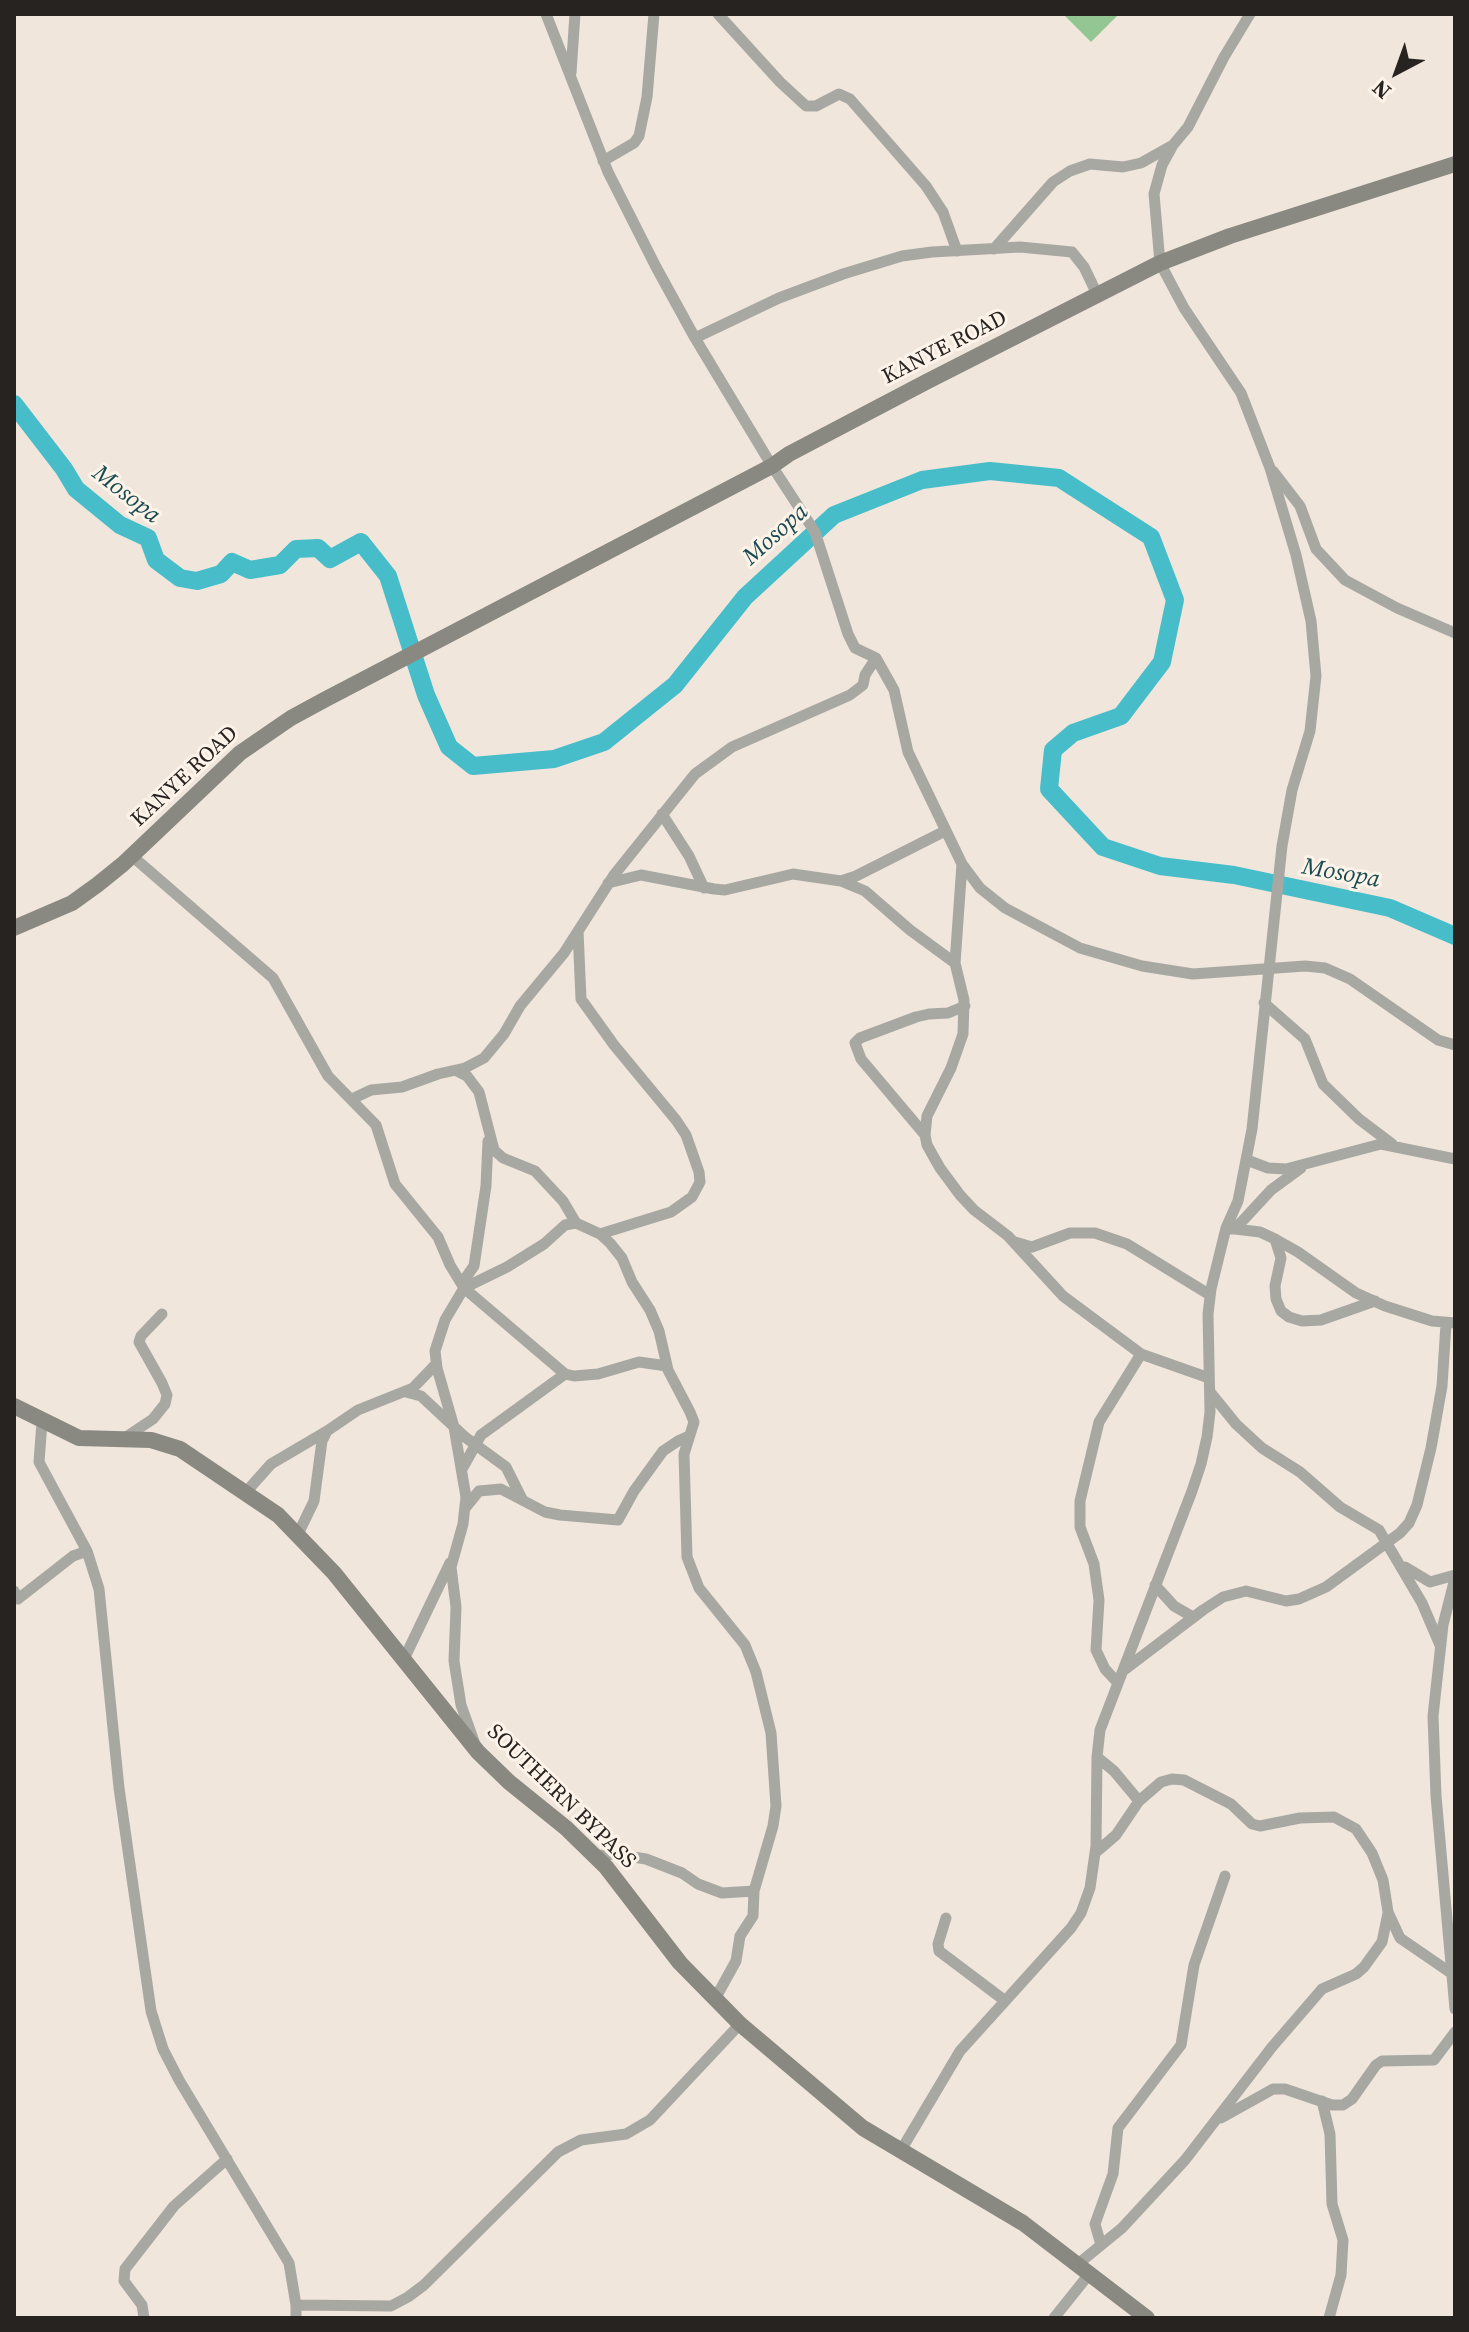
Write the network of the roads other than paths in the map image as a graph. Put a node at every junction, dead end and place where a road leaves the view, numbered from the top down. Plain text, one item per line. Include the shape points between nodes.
1 (546, 14) edge
2 (575, 14) edge
3 (654, 14) edge
4 (718, 14) edge
5 (1250, 14) edge
6 (571, 78) junction
7 (1173, 145) junction
8 (603, 161) junction
9 (1455, 164) edge
10 (994, 249) junction
11 (957, 251) junction
12 (1160, 263) junction
13 (1097, 294) junction
14 (695, 338) junction
15 (772, 466) junction
16 (1270, 468) junction
17 (1455, 633) edge
18 (876, 658) junction
19 (662, 814) junction
20 (945, 831) junction
21 (132, 856) junction
22 (962, 864) junction
23 (841, 881) junction
24 (608, 883) junction
25 (704, 888) junction
26 (14, 928) edge
27 (578, 931) junction
28 (955, 963) junction
29 (1268, 970) junction
30 (1264, 1003) junction
31 (965, 1006) junction
32 (1455, 1045) edge
33 (457, 1071) junction
34 (352, 1099) junction
35 (488, 1134) junction
36 (925, 1135) junction
37 (1392, 1144) junction
38 (1455, 1159) edge
39 (1247, 1160) junction
40 (1304, 1166) junction
41 (576, 1223) junction
42 (1231, 1229) junction
43 (600, 1234) junction
44 (1275, 1239) junction
45 (1013, 1242) junction
46 (463, 1286) junction
47 (1210, 1295) junction
48 (1375, 1301) junction
49 (162, 1314) dead end
50 (1450, 1323) edge
51 (1141, 1354) junction
52 (436, 1364) junction
53 (667, 1366) junction
54 (565, 1374) junction
55 (1209, 1378) junction
56 (1209, 1391) junction
57 (406, 1392) junction
58 (14, 1406) edge
59 (42, 1422) junction
60 (454, 1427) junction
61 (327, 1431) junction
62 (689, 1436) junction
63 (123, 1440) junction
64 (474, 1445) junction
65 (461, 1470) junction
66 (246, 1492) junction
67 (522, 1499) junction
68 (466, 1507) junction
69 (298, 1534) junction
70 (1388, 1541) junction
71 (87, 1551) junction
72 (452, 1559) junction
73 (1401, 1565) junction
74 (1455, 1577) edge
75 (1155, 1585) junction
76 (14, 1591) edge
77 (1193, 1617) junction
78 (1440, 1645) junction
79 (404, 1659) junction
80 (1120, 1677) junction
81 (478, 1752) junction
82 (1097, 1757) junction
83 (1139, 1801) junction
84 (1095, 1853) junction
85 (595, 1856) junction
86 (1225, 1876) dead end
87 (754, 1891) junction
88 (1388, 1912) junction
89 (946, 1918) dead end
90 (1451, 1973) junction
91 (715, 1999) junction
92 (1004, 2000) junction
93 (1455, 2009) edge
94 (740, 2024) junction
95 (1455, 2032) edge
96 (1322, 2101) junction
97 (1215, 2121) junction
98 (900, 2152) junction
99 (227, 2159) junction
100 (1101, 2245) junction
101 (1084, 2269) junction
102 (296, 2305) junction
103 (390, 2312) edge
104 (144, 2318) edge
105 (296, 2318) edge
106 (1054, 2318) edge
107 (1147, 2318) edge
108 (1329, 2318) edge

1 - 6 street
2 - 6 street
3 - 8 street via 641,131 634,143
4 - 11 street via 806,106 839,94 850,99 926,186 943,212
5 - 7 street
6 - 8 street
7 - 10 street via 1141,163 1090,164 1070,171 1053,182
7 - 12 street via 1154,194
8 - 14 street
9 - 12 main road, KANYE ROAD
10 - 11 street
10 - 13 street via 1072,252
11 - 14 street via 880,262 779,298
12 - 13 main road, KANYE ROAD
12 - 16 street via 1241,393
13 - 15 main road, KANYE ROAD
14 - 15 street
15 - 18 street via 815,532 855,648
15 - 21 main road, KANYE ROAD via 291,718 240,753
16 - 17 street via 1300,506 1316,549 1345,580
16 - 29 street via 1308,598 1316,676 1310,731 1282,846
18 - 19 street via 860,688 732,747 695,774
18 - 20 street via 894,690 908,752
19 - 24 street
19 - 25 street
20 - 22 street
20 - 23 street
21 - 26 main road, KANYE ROAD via 72,903
21 - 34 street via 267,972 328,1076
22 - 28 street
22 - 29 street via 1005,908 1105,957 1173,972
23 - 25 street via 793,874 725,890
23 - 28 street via 865,891
24 - 25 street via 653,875
24 - 27 street
27 - 33 street via 494,1047
27 - 43 street via 581,999 681,1127 700,1182 692,1197 671,1212
28 - 31 street
29 - 30 street
29 - 32 street via 1305,966 1338,973 1438,1040
30 - 37 street via 1305,1039 1323,1084
30 - 39 street
31 - 36 street via 963,1034 927,1116
31 - 36 street via 916,1017 855,1043 861,1059
33 - 34 street
33 - 35 street via 479,1092
34 - 46 street via 376,1125 395,1184 438,1237
35 - 41 street via 498,1155 535,1171
35 - 46 street via 474,1266
36 - 45 street via 960,1195
37 - 38 street
37 - 40 street
39 - 40 street via 1268,1168
39 - 42 street
40 - 42 street
41 - 43 street
41 - 46 street
42 - 44 street
42 - 47 street
43 - 53 street via 622,1258 650,1310
44 - 48 street
44 - 48 street via 1281,1258 1276,1299 1289,1317 1321,1320
45 - 47 street via 1032,1247 1070,1233 1095,1233 1127,1244
45 - 51 street via 1063,1296
46 - 52 street via 438,1339
46 - 54 street
47 - 55 street
48 - 50 street
49 - 63 street via 139,1342 162,1383 165,1404
50 - 70 street via 1417,1505 1409,1523
51 - 55 street
51 - 80 street via 1099,1422 1080,1501 1080,1527 1094,1564 1099,1600 1096,1650 1105,1669
52 - 57 street
52 - 60 street
53 - 54 street via 639,1362 598,1374
53 - 62 street via 694,1422
54 - 64 street via 484,1432
55 - 56 street
56 - 70 street via 1262,1448
56 - 75 street via 1201,1464
57 - 60 street via 421,1396
57 - 61 street via 358,1410
58 - 59 main road, SOUTHERN BYPASS
59 - 63 main road, SOUTHERN BYPASS via 79,1438
59 - 71 street via 39,1462
60 - 64 street
60 - 65 street
61 - 66 street via 271,1464
61 - 69 street via 314,1501
62 - 67 street via 663,1451 618,1520 560,1515
62 - 87 street via 684,1454 687,1557 699,1588 745,1645 771,1733 776,1806
63 - 66 main road, SOUTHERN BYPASS via 151,1440 180,1449
64 - 65 street
64 - 67 street via 506,1467
65 - 68 street
66 - 69 main road, SOUTHERN BYPASS
67 - 68 street via 501,1489 485,1490
68 - 72 street
69 - 79 main road, SOUTHERN BYPASS
70 - 73 street
70 - 77 street via 1326,1587 1299,1599 1246,1591 1223,1597
71 - 76 street via 18,1599
71 - 99 street via 102,1610 119,1788 151,2011 163,2049
72 - 79 street
72 - 81 street via 456,1679
73 - 74 street via 1430,1582
73 - 78 street
74 - 78 street
75 - 77 street
75 - 80 street
77 - 80 street
78 - 90 street via 1433,1716
79 - 81 main road, SOUTHERN BYPASS
80 - 82 street via 1100,1730
81 - 85 main road, SOUTHERN BYPASS
82 - 83 street
82 - 84 street
83 - 84 street via 1116,1835
83 - 88 street via 1161,1782 1184,1780 1231,1804 1252,1824 1300,1818 1345,1821 1372,1853
84 - 92 street via 1081,1913
85 - 87 street via 646,1859 722,1893
85 - 91 main road, SOUTHERN BYPASS
86 - 100 street via 1194,1965 1181,2045 1118,2128 1113,2174 1096,2216
87 - 91 street via 753,1916
88 - 90 street via 1400,1938
88 - 97 street via 1382,1942 1364,1967 1322,1989
89 - 92 street via 939,1951
90 - 93 street
91 - 94 main road, SOUTHERN BYPASS
92 - 98 street via 960,2051
94 - 98 main road, SOUTHERN BYPASS via 848,2117
94 - 103 street via 650,2120 626,2134 581,2140 558,2152
95 - 96 street via 1434,2060 1382,2061 1352,2099 1343,2105
96 - 97 street via 1273,2089
96 - 108 street via 1330,2134 1332,2204 1343,2240 1341,2275
97 - 100 street via 1185,2160
98 - 101 main road, SOUTHERN BYPASS via 995,2205
99 - 102 street via 289,2263
99 - 104 street via 174,2206 125,2269 124,2281 142,2305
100 - 101 street
101 - 106 street
101 - 107 main road, SOUTHERN BYPASS
102 - 103 street
102 - 105 street

